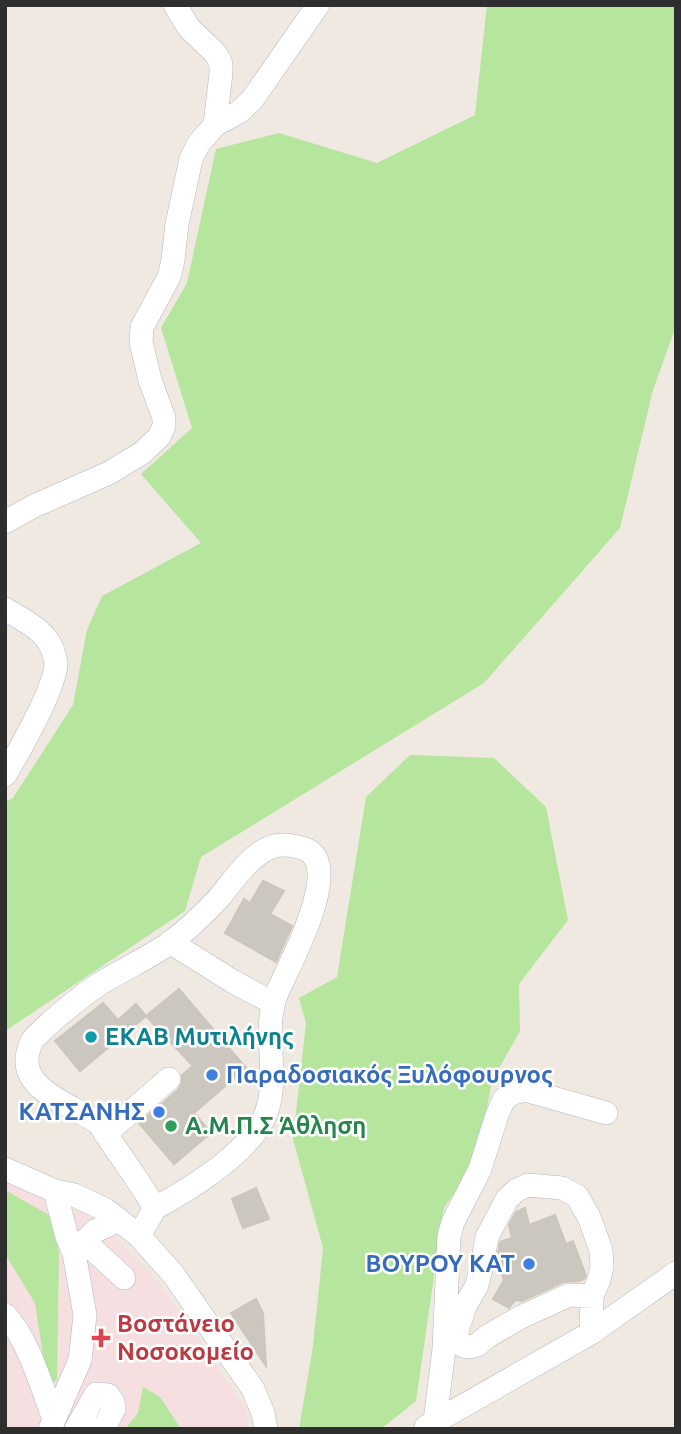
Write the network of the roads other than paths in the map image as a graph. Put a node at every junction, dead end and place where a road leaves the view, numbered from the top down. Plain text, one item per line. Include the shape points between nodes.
1 (175, 5) edge
2 (318, 5) edge
3 (215, 125) junction
4 (5, 522) edge
5 (5, 609) edge
6 (5, 775) edge
7 (170, 942) junction
8 (273, 1003) junction
9 (169, 1079) dead end
10 (606, 1113) dead end
11 (105, 1134) junction
12 (5, 1169) edge
13 (55, 1191) junction
14 (155, 1208) junction
15 (119, 1220) junction
16 (139, 1236) junction
17 (79, 1247) junction
18 (676, 1273) edge
19 (124, 1278) dead end
20 (592, 1296) junction
21 (5, 1315) edge
22 (591, 1333) junction
23 (52, 1424) edge
24 (429, 1425) edge
25 (76, 1429) edge
26 (100, 1429) edge
27 (266, 1429) edge

1 - 3 street via 221,64
2 - 3 street via 252,100
3 - 4 street via 191,159 169,277 142,327 150,380 164,418 159,437 109,474
5 - 6 street via 43,634 56,663 52,683
7 - 8 street
7 - 8 street via 194,923 254,858 278,846 306,849 316,857 320,872 311,918
7 - 11 street via 100,984 33,1039 28,1051 26,1064 32,1079 53,1097 98,1122
8 - 14 street via 273,1074 270,1101 260,1126 236,1153
9 - 11 street
10 - 24 street via 525,1090 504,1099 480,1169 449,1237 444,1349
11 - 14 street
12 - 13 street
13 - 15 street via 74,1195
13 - 17 street via 66,1237
14 - 16 street
15 - 16 street
15 - 17 street via 100,1228
16 - 27 street via 173,1274 253,1389
17 - 19 street
17 - 23 street via 85,1315 80,1360
18 - 22 street
20 - 20 street via 602,1266 601,1250 577,1196 562,1188 528,1185 507,1199 487,1237 477,1285 456,1335 463,1346 477,1345 521,1317 569,1295
20 - 22 street
21 - 23 street via 25,1344
22 - 24 street
25 - 26 street via 96,1394 102,1394 108,1395 114,1409

